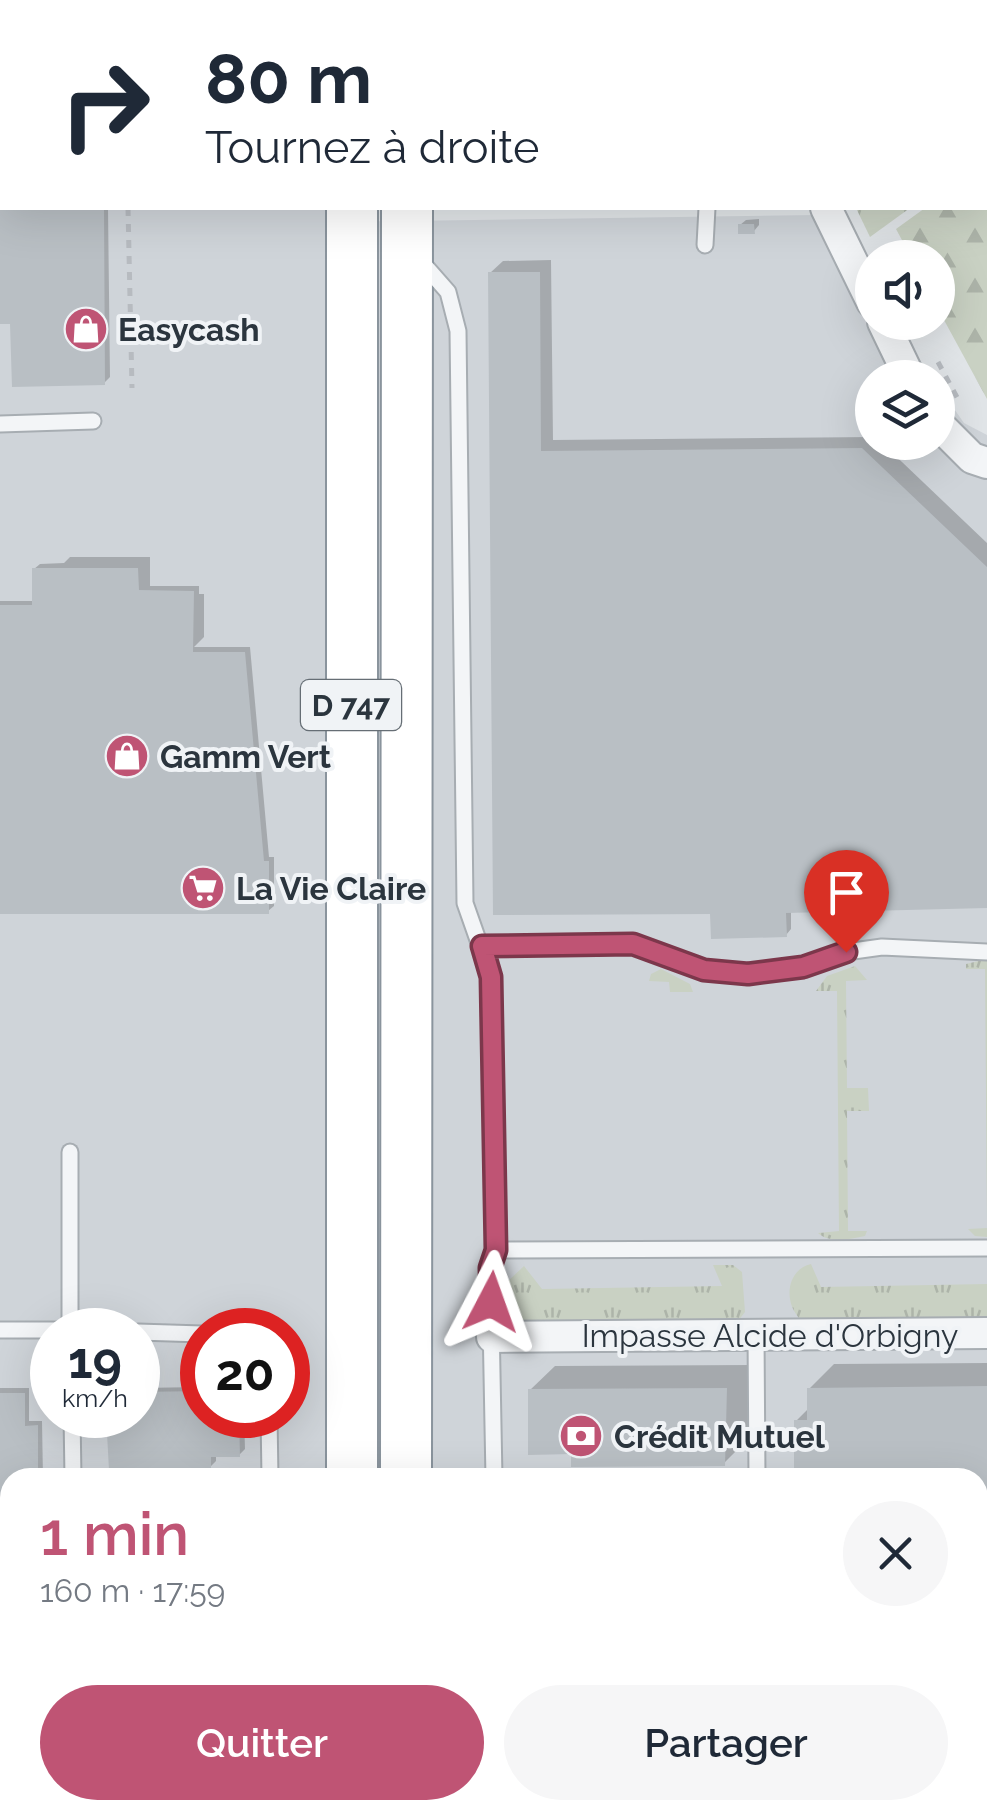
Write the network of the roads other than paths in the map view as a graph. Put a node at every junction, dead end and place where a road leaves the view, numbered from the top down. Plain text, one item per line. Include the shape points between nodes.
1 (352, 210) edge
2 (707, 210) edge
3 (827, 210) edge
4 (407, 226) edge
5 (706, 245) dead end
6 (855, 267) edge
7 (93, 421) dead end
8 (0, 424) edge
9 (955, 441) edge
10 (987, 463) edge
11 (482, 946) junction
12 (987, 952) edge
13 (70, 1152) dead end
14 (987, 1248) edge
15 (496, 1250) junction
16 (70, 1308) edge
17 (0, 1330) edge
18 (30, 1330) edge
19 (756, 1333) junction
20 (987, 1334) edge
21 (492, 1337) junction
22 (72, 1438) edge
23 (269, 1438) edge
24 (73, 1468) edge
25 (270, 1468) edge
26 (352, 1468) edge
27 (406, 1468) edge
28 (494, 1468) edge
29 (758, 1468) edge

1 - 26 highway, D 747
2 - 5 lane
3 - 6 street
4 - 11 lane via 448,292 458,331 466,902
4 - 27 highway, D 747
7 - 8 lane
9 - 10 street
11 - 12 lane via 633,944 704,970 748,974 882,947
11 - 15 lane via 491,977
13 - 16 lane
14 - 15 lane
15 - 21 lane via 490,1268
17 - 18 lane
19 - 20 street, Impasse Alcide d'Orbigny
19 - 21 street, Impasse Alcide d'Orbigny
19 - 29 lane
21 - 28 lane
22 - 24 lane
23 - 25 lane

